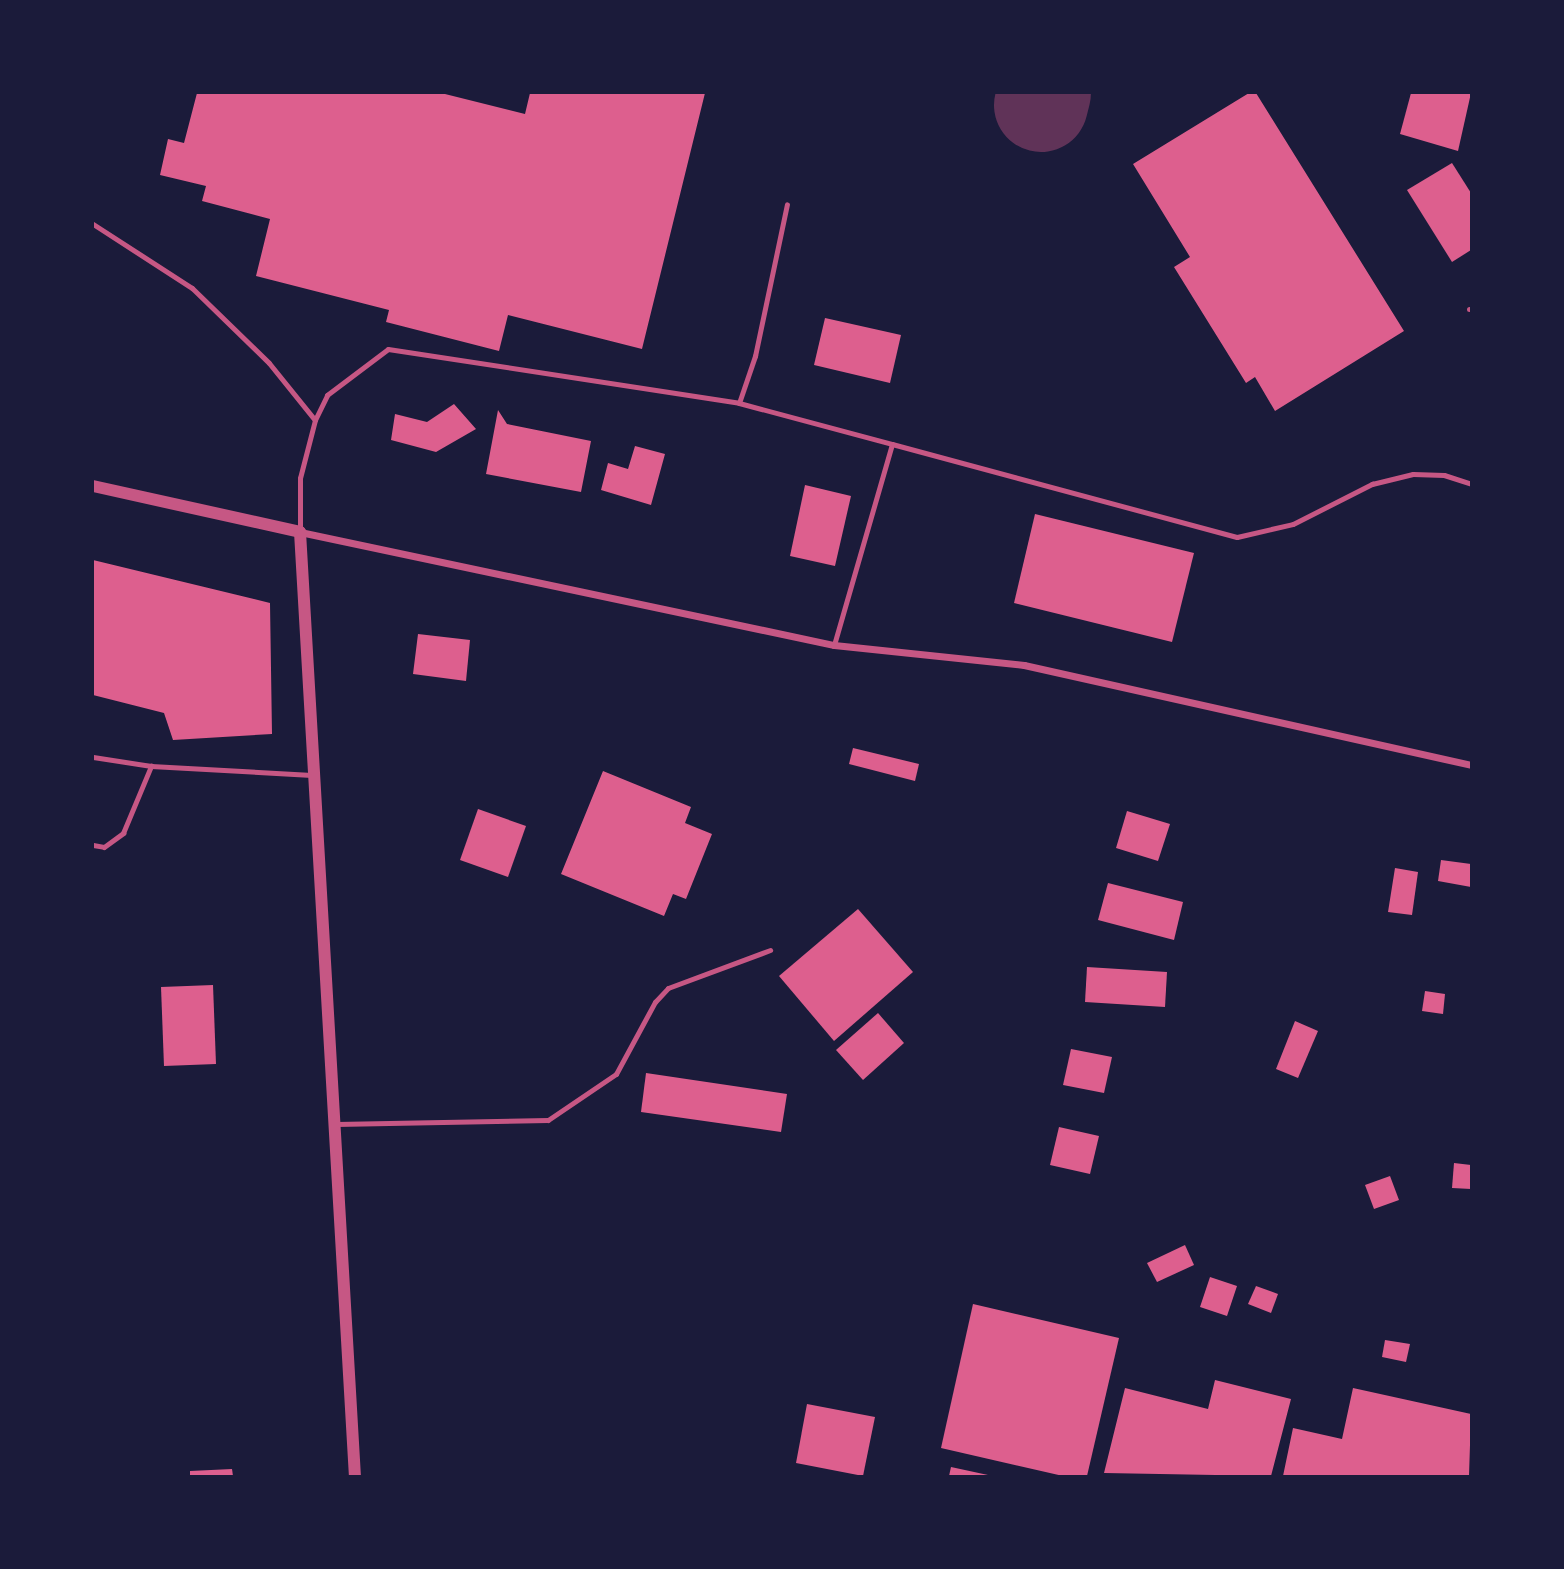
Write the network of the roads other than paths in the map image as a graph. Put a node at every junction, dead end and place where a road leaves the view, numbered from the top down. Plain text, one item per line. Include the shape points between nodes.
1 (787, 204) dead end
2 (93, 224) edge
3 (739, 403) junction
4 (314, 420) junction
5 (892, 444) junction
6 (1471, 484) edge
7 (93, 486) edge
8 (300, 532) junction
9 (834, 645) junction
10 (93, 757) edge
11 (1471, 765) edge
12 (151, 766) junction
13 (315, 775) junction
14 (93, 845) edge
15 (770, 950) dead end
16 (336, 1124) junction
17 (355, 1476) edge

1 - 3 lane via 755,356
2 - 4 lane via 192,288 269,363
3 - 4 lane via 388,349 327,396
3 - 5 lane
4 - 8 lane via 300,478
5 - 6 lane via 1237,537 1293,524 1372,484 1413,474 1444,475
5 - 9 lane
7 - 8 street
8 - 9 street
8 - 13 street
9 - 11 street via 1024,665
10 - 12 lane
12 - 13 lane
12 - 14 lane via 123,833 104,847
13 - 16 street
15 - 16 lane via 668,988 655,1002 617,1074 548,1120
16 - 17 street

